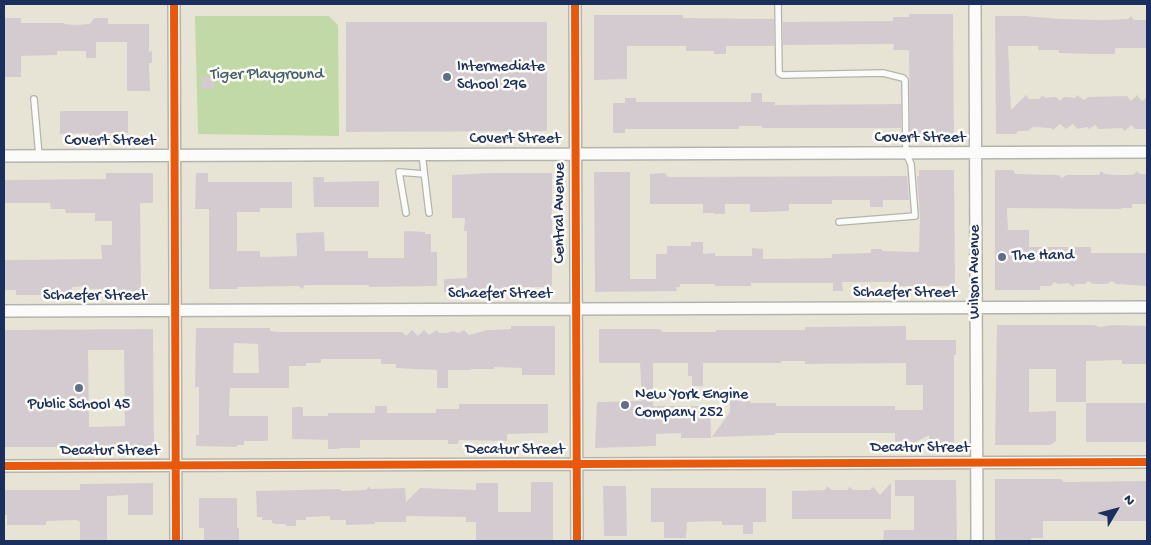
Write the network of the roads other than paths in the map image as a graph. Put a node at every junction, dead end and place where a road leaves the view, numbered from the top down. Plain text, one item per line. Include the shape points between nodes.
1 (174, 4) edge
2 (575, 4) edge
3 (778, 4) edge
4 (975, 4) edge
5 (34, 99) dead end
6 (976, 152) junction
7 (1147, 152) edge
8 (906, 153) junction
9 (422, 154) junction
10 (575, 154) junction
11 (175, 155) junction
12 (4, 156) edge
13 (39, 156) junction
14 (424, 174) junction
15 (406, 213) dead end
16 (429, 213) dead end
17 (839, 222) dead end
18 (1147, 307) edge
19 (976, 308) junction
20 (576, 309) junction
21 (176, 310) junction
22 (4, 311) edge
23 (976, 462) junction
24 (1147, 462) edge
25 (576, 464) junction
26 (176, 465) junction
27 (4, 466) edge
28 (176, 541) edge
29 (577, 541) edge
30 (977, 541) edge

1 - 11 street
2 - 10 street, Central Avenue
3 - 8 lane via 779,73 782,75 883,73 905,80
4 - 6 street, Wilson Avenue
5 - 13 lane
6 - 7 street, Covert Street
6 - 8 street, Covert Street
6 - 19 street, Wilson Avenue
8 - 10 street, Covert Street
8 - 17 lane via 911,164 915,216
9 - 10 street, Covert Street
9 - 11 street, Covert Street
9 - 14 lane
10 - 20 street, Central Avenue
11 - 13 street, Covert Street
11 - 21 street
12 - 13 street, Covert Street
14 - 15 lane via 399,172
14 - 16 lane
18 - 19 street, Schaefer Street
19 - 20 street, Schaefer Street
19 - 23 street, Wilson Avenue
20 - 21 street, Schaefer Street
20 - 25 street, Central Avenue
21 - 22 street, Schaefer Street
21 - 26 street
23 - 24 street, Decatur Street
23 - 25 street, Decatur Street
23 - 30 street, Wilson Avenue
25 - 26 street, Decatur Street
25 - 29 street, Central Avenue
26 - 27 street, Decatur Street
26 - 28 street

